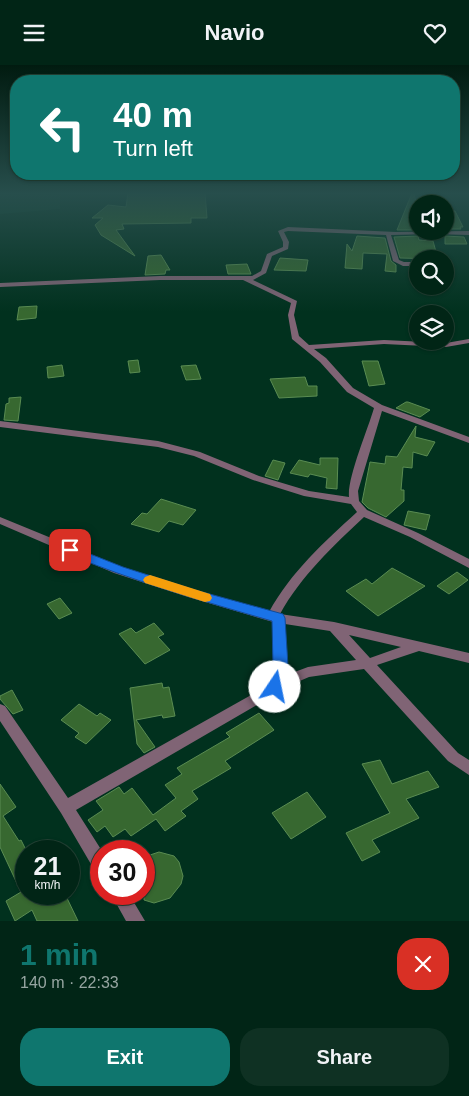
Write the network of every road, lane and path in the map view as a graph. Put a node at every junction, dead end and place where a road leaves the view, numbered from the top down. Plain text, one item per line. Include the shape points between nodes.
1 (282, 233) edge
2 (366, 233) edge
3 (415, 233) edge
4 (388, 234) junction
5 (409, 263) edge
6 (246, 279) junction
7 (0, 285) edge
8 (469, 341) edge
9 (306, 347) junction
10 (379, 407) junction
11 (0, 424) edge
12 (469, 440) edge
13 (354, 501) junction
14 (363, 512) junction
15 (0, 520) edge
16 (469, 564) edge
17 (275, 617) junction
18 (334, 627) junction
19 (420, 646) junction
20 (469, 658) edge
21 (368, 663) junction
22 (275, 687) junction
23 (0, 710) edge
24 (469, 767) edge
25 (66, 808) junction
26 (90, 847) edge
27 (126, 905) edge
28 (136, 921) edge

1 - 6 street via 286,248 268,256 262,275
2 - 4 street
3 - 4 street
4 - 5 street via 396,261
6 - 7 street via 160,278
6 - 9 street via 295,302 291,315 294,333
8 - 9 street via 446,345 384,342
9 - 10 street via 323,360 343,384
10 - 12 street
10 - 13 street via 356,478
11 - 13 street via 158,444 197,453 256,478 308,494
13 - 14 street
14 - 16 street
14 - 17 street via 290,586
15 - 17 street via 118,570
17 - 18 street
17 - 22 street via 280,666
18 - 19 street
18 - 21 street
19 - 20 street
19 - 21 street
21 - 22 street via 308,672
21 - 24 street via 453,757
22 - 25 street
23 - 25 street
25 - 26 street
27 - 28 street

